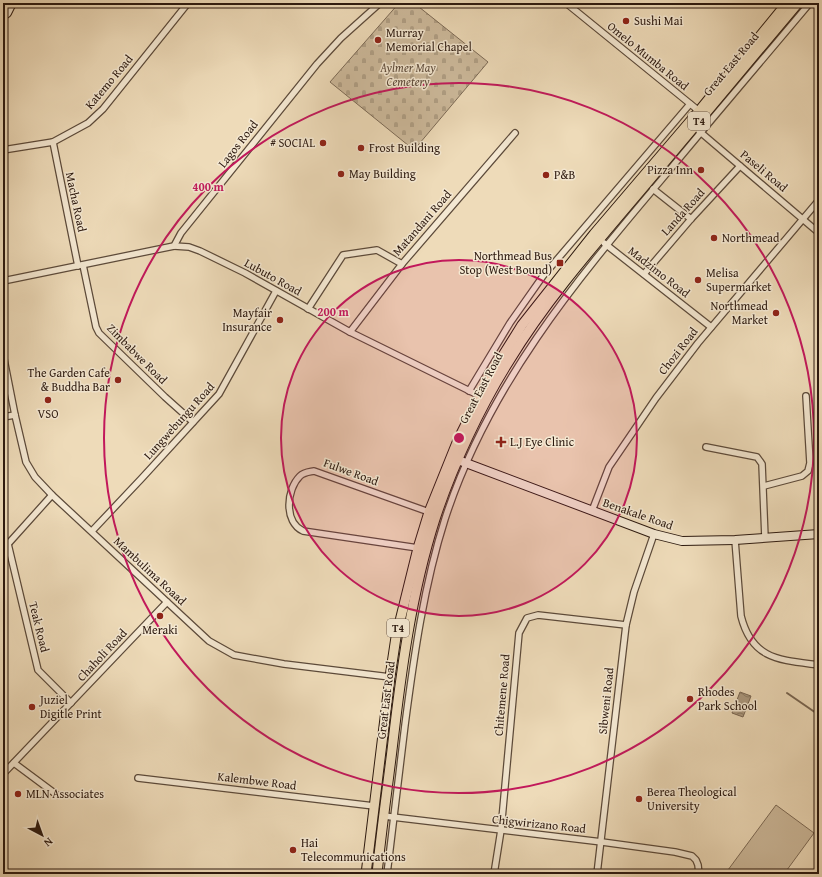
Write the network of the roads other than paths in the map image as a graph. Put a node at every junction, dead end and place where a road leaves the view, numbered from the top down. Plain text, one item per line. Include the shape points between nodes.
1 (12, 3) edge
2 (188, 3) edge
3 (380, 3) edge
4 (566, 3) edge
5 (787, 3) edge
6 (798, 3) edge
7 (810, 3) edge
8 (3, 16) edge
9 (690, 104) junction
10 (699, 111) junction
11 (698, 129) junction
12 (515, 133) dead end
13 (53, 142) junction
14 (3, 150) edge
15 (740, 166) junction
16 (659, 175) junction
17 (653, 189) junction
18 (819, 200) edge
19 (691, 219) junction
20 (803, 220) junction
21 (819, 233) edge
22 (600, 239) junction
23 (174, 246) junction
24 (402, 264) junction
25 (81, 266) junction
26 (644, 274) junction
27 (3, 281) edge
28 (276, 291) junction
29 (308, 309) junction
30 (711, 327) junction
31 (350, 332) junction
32 (3, 354) edge
33 (470, 391) junction
34 (806, 396) dead end
35 (483, 398) junction
36 (15, 415) junction
37 (3, 417) edge
38 (193, 422) junction
39 (706, 447) dead end
40 (462, 462) junction
41 (764, 486) junction
42 (52, 495) junction
43 (592, 511) junction
44 (429, 512) junction
45 (92, 531) junction
46 (654, 534) junction
47 (819, 534) edge
48 (765, 538) junction
49 (735, 540) junction
50 (5, 544) edge
51 (418, 548) junction
52 (167, 602) junction
53 (626, 625) junction
54 (819, 665) edge
55 (390, 677) junction
56 (72, 703) junction
57 (14, 763) junction
58 (3, 774) edge
59 (138, 778) dead end
60 (57, 795) dead end
61 (374, 806) junction
62 (384, 816) junction
63 (394, 817) junction
64 (501, 830) junction
65 (602, 842) junction
66 (366, 874) edge
67 (377, 874) edge
68 (387, 874) edge
69 (494, 874) edge
70 (597, 874) edge
71 (699, 874) edge

1 - 8 street
2 - 13 street, Katemo Road via 96,116 77,130
3 - 23 street, Lagos Road via 317,64 181,233
4 - 9 street, Omelo Mumba Road
5 - 10 main road, Great East Road / T4
6 - 11 main road, Great East Road / T4
7 - 11 street
9 - 10 street, Omelo Mumba Road
9 - 33 street via 543,276 510,323
10 - 22 main road, Great East Road / T4
11 - 15 street, Paseli Road
11 - 16 main road, Great East Road / T4
12 - 24 street, Matandani Road
13 - 14 street, Katemo Road
13 - 25 street, Macha Road
15 - 19 street, Landa Road
15 - 20 street, Paseli Road
16 - 17 street
16 - 22 main road, Great East Road / T4
17 - 19 street
17 - 22 street
18 - 20 street, Chozi Road
19 - 26 street, Landa Road
20 - 21 street, Paseli Road
20 - 30 street, Chozi Road
22 - 26 street, Madzimo Road
22 - 35 main road, Great East Road / T4 via 522,324 502,357
22 - 40 street via 514,372
23 - 25 street
23 - 28 street, Lubuto Road via 200,252
24 - 29 street via 377,250 343,255
24 - 31 street, Matandani Road
25 - 27 street
25 - 38 street, Zimbabwe Road via 99,333
26 - 30 street, Madzimo Road
28 - 29 street, Lubuto Road
28 - 38 street, Lungwebungu Road via 224,387
29 - 31 street, Lubuto Road
30 - 43 street, Chozi Road via 621,448 609,468
31 - 33 street, Lubuto Road
32 - 36 street, Mambulima Roaad
33 - 35 street, Lubuto Road
34 - 41 street via 810,463 808,471 802,476
35 - 40 main road, Great East Road / T4
35 - 44 main road, Great East Road / T4 via 458,440
36 - 37 street
36 - 42 street, Mambulima Roaad via 29,468
38 - 45 street, Lungwebungu Road
39 - 41 street via 757,457 762,464
40 - 43 street, Benakale Road
40 - 62 main road, Great East Road / T4 via 436,517 408,633
40 - 63 street via 428,584 417,637
41 - 48 street
42 - 45 street, Mambulima Roaad
42 - 50 street
43 - 46 street, Benakale Road
44 - 51 main road, Great East Road / T4
44 - 51 street, Fulwe Road via 314,471 300,475 289,499 292,523 303,531
45 - 52 street, Mambulima Roaad
46 - 49 street, Benakale Road via 679,541
46 - 53 street, Sibweni Road via 634,592
47 - 48 street, Benakale Road
48 - 49 street, Benakale Road
49 - 54 street via 741,616 750,639 763,652 772,656
50 - 56 street, Teak Road via 38,670
51 - 55 main road, Great East Road / T4 via 396,637
52 - 55 street, Mambulima Roaad via 209,641 234,655
52 - 56 street, Chaholi Road
53 - 64 street, Chitemene Road via 538,615 527,618 519,633
53 - 65 street, Sibweni Road
55 - 61 main road, Great East Road / T4
56 - 57 street, Chaholi Road
57 - 58 street, Chaholi Road
57 - 60 street
59 - 61 street, Kalembwe Road
61 - 66 main road, Great East Road / T4
62 - 63 street, Chigwirizano Road
62 - 67 main road, Great East Road / T4
63 - 64 street, Chigwirizano Road
63 - 68 street
64 - 65 street, Chigwirizano Road
64 - 69 street, Chitemene Road
65 - 70 street, Sibweni Road
65 - 71 street, Chigwirizano Road via 692,856 698,865

